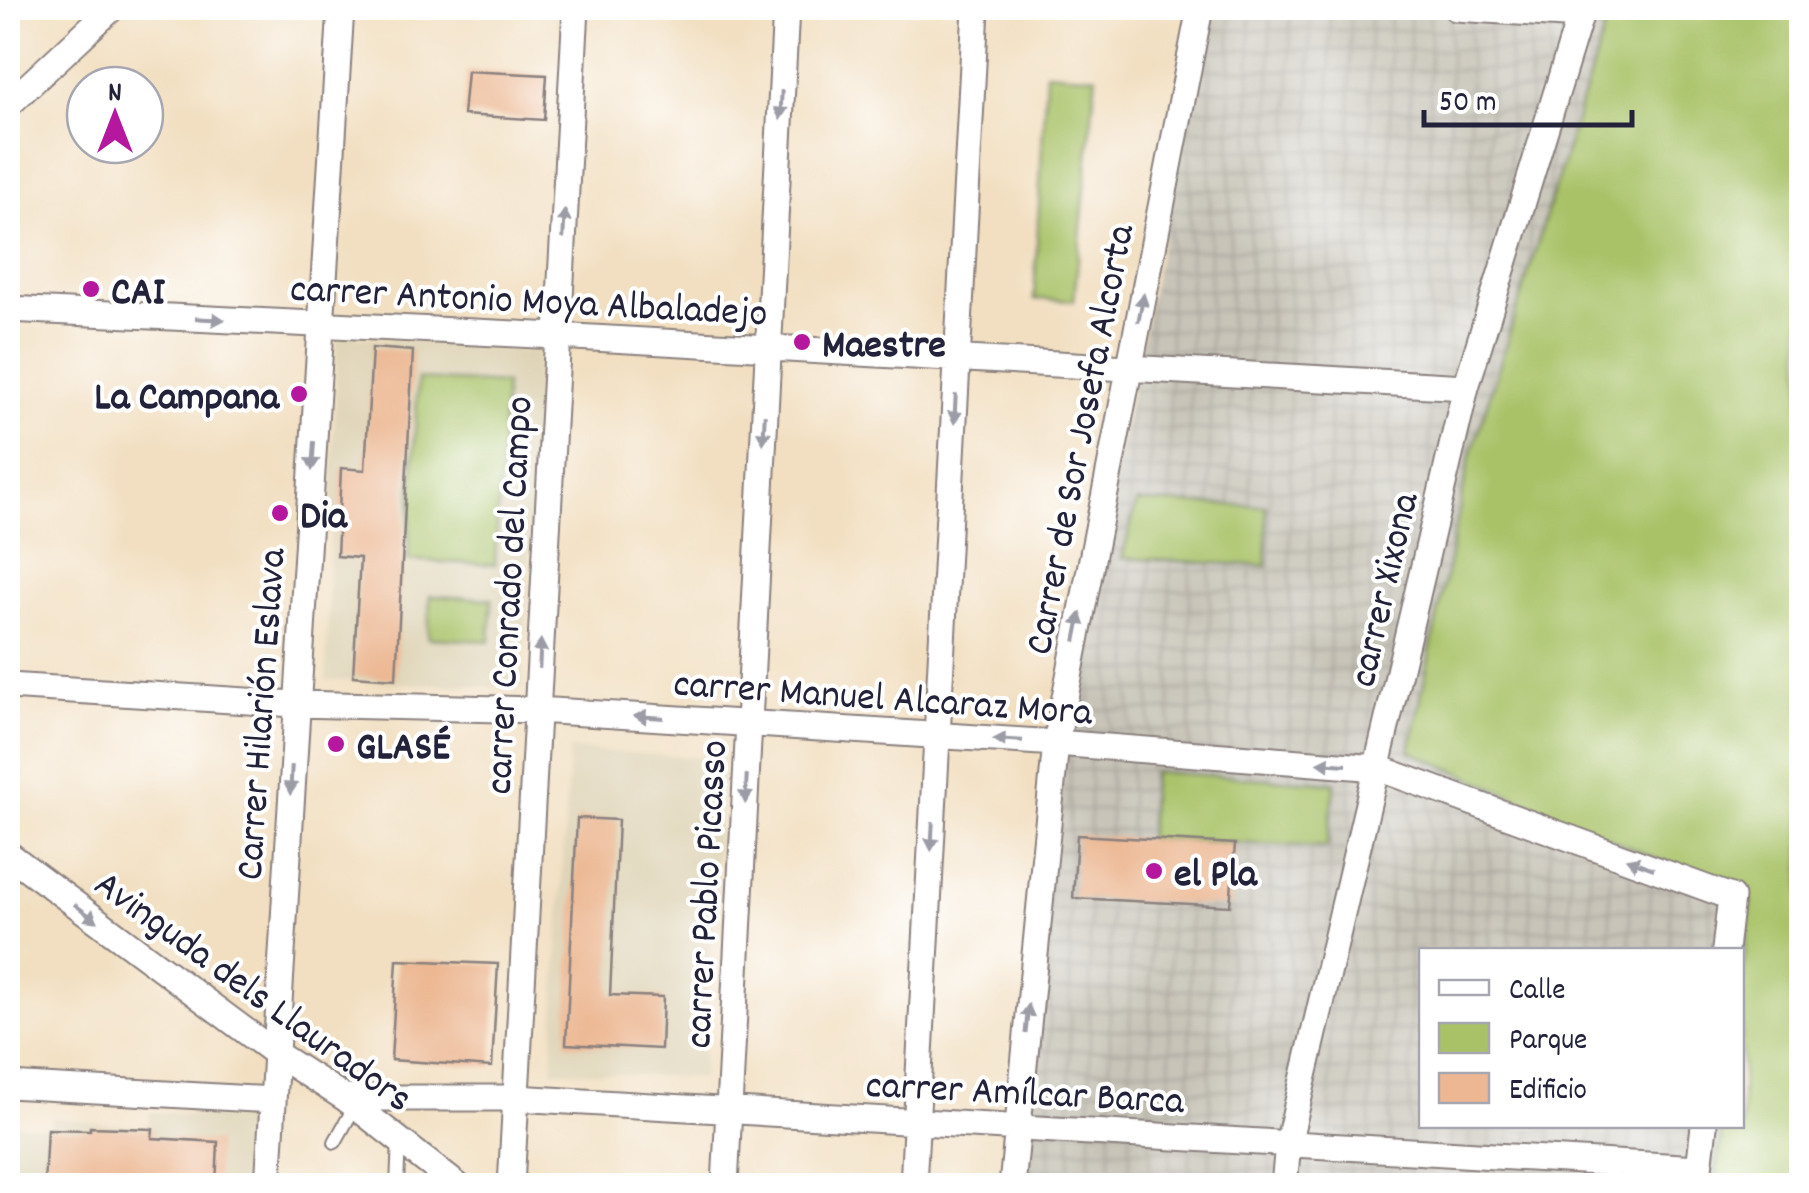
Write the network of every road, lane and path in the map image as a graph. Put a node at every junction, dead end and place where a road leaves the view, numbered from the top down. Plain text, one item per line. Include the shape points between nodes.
1 (112, 8) edge
2 (341, 8) edge
3 (576, 8) edge
4 (786, 8) edge
5 (976, 8) edge
6 (1200, 8) edge
7 (1456, 8) edge
8 (8, 104) edge
9 (8, 309) edge
10 (324, 324) junction
11 (558, 336) junction
12 (769, 348) junction
13 (958, 360) junction
14 (1129, 369) junction
15 (1466, 388) junction
16 (8, 686) edge
17 (296, 704) junction
18 (537, 710) junction
19 (749, 724) junction
20 (938, 736) junction
21 (1056, 743) junction
22 (1378, 768) junction
23 (8, 854) edge
24 (1725, 948) edge
25 (275, 1053) junction
26 (8, 1086) edge
27 (516, 1098) junction
28 (273, 1100) junction
29 (350, 1102) junction
30 (729, 1110) junction
31 (917, 1121) junction
32 (1016, 1126) junction
33 (1704, 1128) edge
34 (399, 1139) junction
35 (335, 1142) dead end
36 (1288, 1144) junction
37 (1698, 1177) edge
38 (268, 1186) edge
39 (397, 1186) edge
40 (458, 1186) edge
41 (510, 1186) edge
42 (724, 1186) edge
43 (913, 1186) edge
44 (1012, 1186) edge
45 (1284, 1186) edge

1 - 8 street
2 - 10 street, Carrer Hilarión Eslava
11 -> 3 street, carrer Conrado del Campo
4 -> 12 street, carrer Pablo Picasso
5 - 13 street
14 -> 6 street, Carrer de Sor Josefa Alcorta
7 - 15 street, carrer Xixona via 1580,16
9 -> 10 street, carrer Antonio Moya Albaladejo
10 - 11 street, carrer Antonio Moya Albaladejo
10 -> 17 street, Carrer Hilarión Eslava
11 - 12 street, carrer Antonio Moya Albaladejo
18 -> 11 street, carrer Conrado del Campo
12 - 13 street, carrer Antonio Moya Albaladejo
12 -> 19 street, carrer Pablo Picasso
13 - 14 street, carrer Antonio Moya Albaladejo
13 -> 20 street
14 - 15 street, carrer Antonio Moya Albaladejo
21 -> 14 street, Carrer de Sor Josefa Alcorta
15 - 22 street, carrer Xixona
16 - 17 street, carrer Manuel Alcaraz Mora
17 - 18 street, carrer Manuel Alcaraz Mora
17 -> 25 street, Carrer Hilarión Eslava
19 -> 18 street, carrer Manuel Alcaraz Mora
18 - 27 street, carrer Conrado del Campo
19 - 20 street, carrer Manuel Alcaraz Mora
19 -> 30 street, carrer Pablo Picasso
21 -> 20 street, carrer Manuel Alcaraz Mora
20 -> 31 street
22 -> 21 street, carrer Manuel Alcaraz Mora
32 -> 21 street, Carrer de Sor Josefa Alcorta
24 -> 22 street, carrer Manuel Alcaraz Mora via 1731,897
22 - 36 street, carrer Xixona
23 -> 25 street, Avinguda dels Llauradors
25 - 28 street, Carrer Hilarión Eslava
25 - 29 street, Avinguda dels Llauradors
26 - 28 street
27 - 29 street, carrer Amílcar Barca
27 - 30 street, carrer Amílcar Barca
27 - 41 street, carrer Conrado del Campo
28 - 38 street, Carrer Hilarión Eslava
29 - 34 street, Avinguda dels Llauradors
29 - 35 lane
30 - 31 street, carrer Amílcar Barca
30 - 42 street, carrer Pablo Picasso
31 - 32 street, carrer Amílcar Barca
31 - 43 street
32 - 36 street, carrer Amílcar Barca
32 - 44 street, Carrer de Sor Josefa Alcorta
33 - 37 street
34 - 39 lane
34 - 40 street, Avinguda dels Llauradors
36 - 37 street, carrer Amílcar Barca
36 - 45 street, carrer Xixona

